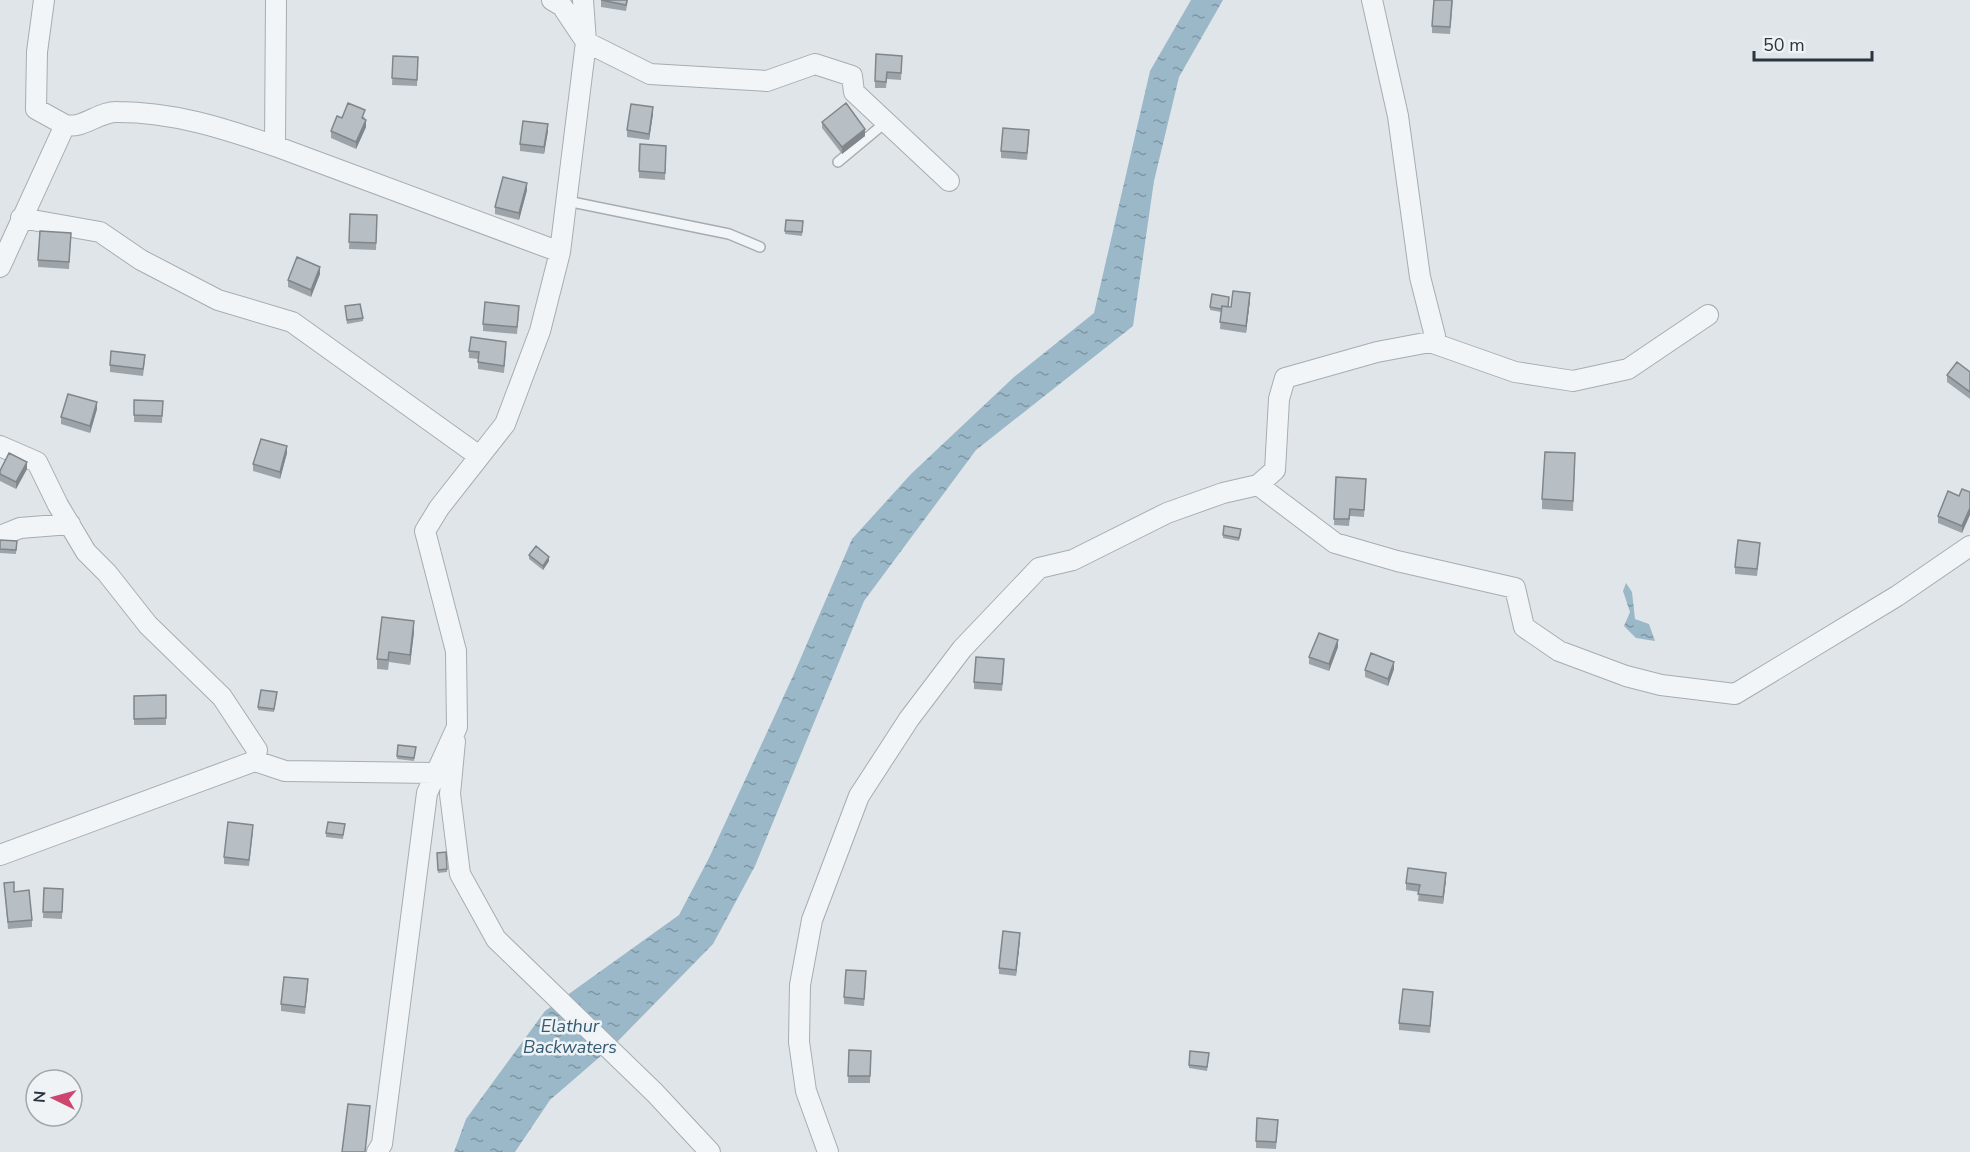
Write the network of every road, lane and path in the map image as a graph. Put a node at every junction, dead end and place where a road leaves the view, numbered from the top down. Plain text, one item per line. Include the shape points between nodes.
1 (44, 0) edge
2 (276, 0) edge
3 (552, 0) edge
4 (583, 0) edge
5 (1372, 0) edge
6 (586, 42) junction
7 (886, 122) junction
8 (65, 124) junction
9 (275, 146) junction
10 (838, 162) dead end
11 (949, 181) dead end
12 (567, 201) junction
13 (21, 218) junction
14 (760, 247) dead end
15 (560, 252) junction
16 (0, 267) edge
17 (1708, 315) dead end
18 (1430, 342) junction
19 (0, 446) edge
20 (479, 456) junction
21 (1258, 485) junction
22 (70, 524) junction
23 (0, 536) edge
24 (1970, 546) edge
25 (457, 727) junction
26 (256, 756) junction
27 (434, 773) junction
28 (0, 855) edge
29 (377, 1152) edge
30 (710, 1152) edge
31 (828, 1152) edge

1 - 8 street via 36,52 36,109
2 - 9 street
3 - 6 street via 562,6
4 - 6 street
5 - 18 street via 1398,116 1420,277 1434,326 1435,336
6 - 7 street via 650,74 767,81 814,64 852,76 854,92
6 - 12 street
7 - 10 lane
7 - 11 street
8 - 9 street via 74,127 114,111 163,115 214,125
8 - 13 street
9 - 15 street
12 - 14 lane via 729,234
12 - 15 street
13 - 16 street
13 - 20 street via 100,232 141,260 218,300 292,322
15 - 20 street via 540,331 505,424
17 - 18 street via 1628,369 1572,381 1515,372
18 - 21 street via 1377,352 1285,378 1279,399 1275,470
19 - 22 street via 37,462
20 - 25 street via 426,531 456,651
21 - 24 street via 1335,543 1515,588 1524,627 1559,651 1661,685 1735,694 1897,596
21 - 31 street via 1167,513 1073,560 1039,568 962,649 859,796 812,920 800,985 799,1042 806,1091
22 - 23 street via 20,528
22 - 26 street via 86,552 148,625 222,698
25 - 27 street
25 - 30 street via 450,794 460,874 496,939 655,1093
26 - 27 street via 285,771
26 - 28 street
27 - 29 street via 427,793 382,1144

